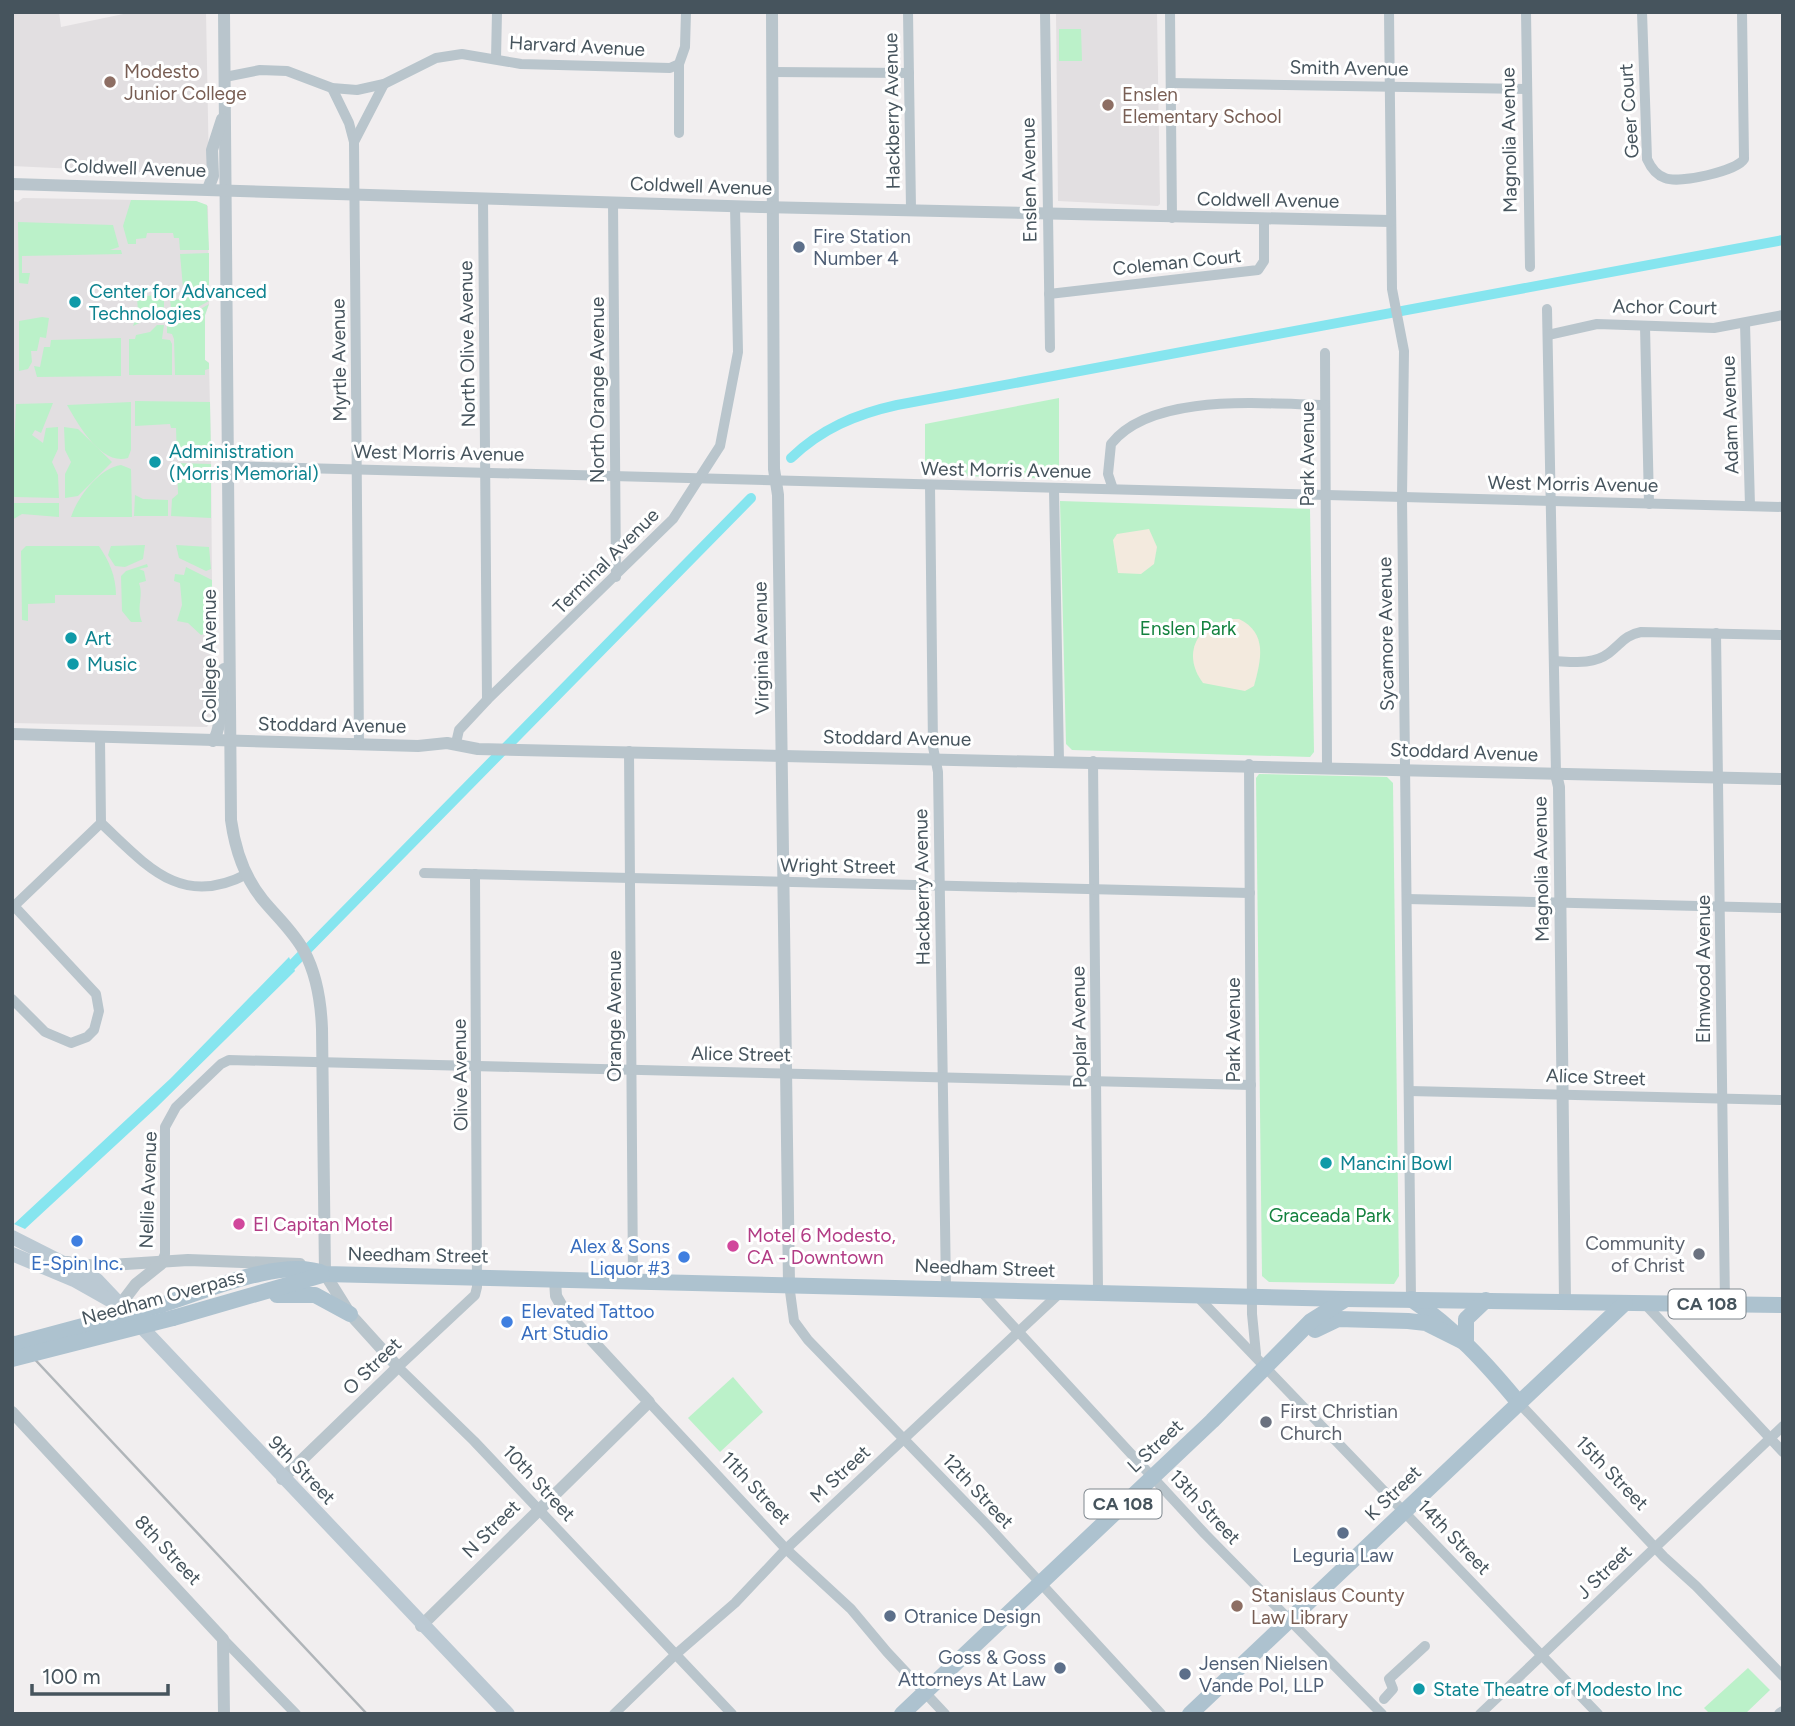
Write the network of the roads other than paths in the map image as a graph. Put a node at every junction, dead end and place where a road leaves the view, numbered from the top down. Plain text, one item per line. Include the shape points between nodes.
1 (224, 12) edge
2 (498, 12) edge
3 (686, 12) edge
4 (772, 12) edge
5 (908, 12) edge
6 (1045, 12) edge
7 (1170, 12) edge
8 (1389, 12) edge
9 (1526, 12) edge
10 (1642, 12) edge
11 (1742, 12) edge
12 (496, 58) junction
13 (681, 60) junction
14 (773, 72) junction
15 (909, 73) junction
16 (225, 77) junction
17 (1171, 83) junction
18 (384, 85) junction
19 (1390, 87) junction
20 (332, 88) junction
21 (1527, 89) junction
22 (224, 113) junction
23 (679, 133) dead end
24 (354, 142) junction
25 (12, 184) edge
26 (208, 189) junction
27 (226, 190) junction
28 (353, 194) junction
29 (483, 198) junction
30 (613, 202) junction
31 (735, 206) junction
32 (772, 207) junction
33 (911, 209) junction
34 (1047, 213) junction
35 (1172, 218) junction
36 (1265, 220) junction
37 (1390, 221) junction
38 (1530, 267) dead end
39 (1049, 294) junction
40 (1547, 309) dead end
41 (1783, 315) edge
42 (1745, 323) junction
43 (1645, 326) junction
44 (1548, 335) junction
45 (1049, 348) dead end
46 (1325, 353) dead end
47 (1325, 405) junction
48 (229, 466) junction
49 (358, 469) junction
50 (486, 472) junction
51 (616, 476) junction
52 (700, 479) junction
53 (776, 481) junction
54 (930, 485) junction
55 (1054, 489) junction
56 (1113, 489) junction
57 (1324, 495) junction
58 (1402, 497) junction
59 (1549, 502) junction
60 (1649, 504) junction
61 (1750, 506) junction
62 (1783, 507) edge
63 (616, 577) junction
64 (1716, 633) junction
65 (1783, 635) edge
66 (229, 652) junction
67 (1555, 661) junction
68 (487, 700) junction
69 (12, 734) edge
70 (100, 738) junction
71 (213, 741) junction
72 (229, 741) junction
73 (456, 743) junction
74 (359, 745) junction
75 (629, 751) junction
76 (782, 755) junction
77 (935, 758) junction
78 (1059, 761) junction
79 (1093, 761) junction
80 (1249, 764) junction
81 (1326, 766) junction
82 (1405, 770) junction
83 (1556, 774) junction
84 (1717, 778) junction
85 (1783, 779) edge
86 (101, 823) junction
87 (425, 873) dead end
88 (247, 874) junction
89 (475, 874) junction
90 (630, 878) junction
91 (784, 882) junction
92 (939, 886) junction
93 (1095, 889) junction
94 (1250, 893) junction
95 (1408, 899) junction
96 (1561, 903) junction
97 (13, 907) edge
98 (1721, 907) junction
99 (1783, 908) edge
100 (12, 999) edge
101 (229, 1060) joint
102 (323, 1061) junction
103 (477, 1065) junction
104 (632, 1069) junction
105 (786, 1073) junction
106 (943, 1077) junction
107 (1098, 1081) junction
108 (1251, 1085) junction
109 (1409, 1091) junction
110 (1563, 1093) junction
111 (1721, 1099) junction
112 (1783, 1100) edge
113 (12, 1237) edge
114 (12, 1254) edge
115 (63, 1261) junction
116 (161, 1263) junction
117 (321, 1272) junction
118 (478, 1277) junction
119 (555, 1279) junction
120 (633, 1280) junction
121 (789, 1284) junction
122 (946, 1288) junction
123 (979, 1289) junction
124 (1062, 1291) junction
125 (1098, 1292) junction
126 (1195, 1294) junction
127 (1252, 1295) junction
128 (1346, 1299) junction
129 (1411, 1299) junction
130 (1486, 1300) junction
131 (1565, 1302) junction
132 (1625, 1303) junction
133 (1645, 1304) junction
134 (1725, 1304) junction
135 (120, 1305) junction
136 (1783, 1305) edge
137 (216, 1306) junction
138 (350, 1314) junction
139 (1018, 1330) junction
140 (1294, 1338) junction
141 (1466, 1343) junction
142 (12, 1345) edge
143 (1256, 1354) junction
144 (12, 1359) edge
145 (398, 1367) junction
146 (1266, 1368) junction
147 (649, 1402) junction
148 (1519, 1403) junction
149 (12, 1412) edge
150 (1783, 1426) edge
151 (904, 1438) junction
152 (1769, 1438) junction
153 (1783, 1451) edge
154 (1152, 1476) junction
155 (282, 1479) junction
156 (538, 1510) junction
157 (1404, 1511) junction
158 (1655, 1547) junction
159 (786, 1549) junction
160 (1039, 1583) junction
161 (1289, 1620) junction
162 (421, 1626) junction
163 (223, 1639) junction
164 (1425, 1646) dead end
165 (675, 1654) junction
166 (1542, 1655) junction
167 (1783, 1676) edge
168 (924, 1692) junction
169 (1384, 1699) dead end
170 (224, 1714) edge
171 (296, 1714) edge
172 (508, 1714) edge
173 (614, 1714) edge
174 (732, 1714) edge
175 (902, 1714) edge
176 (945, 1714) edge
177 (1161, 1714) edge
178 (1190, 1714) edge
179 (1382, 1714) edge
180 (1480, 1714) edge
181 (1598, 1714) edge

1 - 16 street, College Avenue
2 - 12 street
3 - 13 street via 687,37
4 - 14 street, Virginia Avenue
5 - 15 street, Hackberry Avenue
6 - 34 street, Enslen Avenue
7 - 17 street
8 - 19 street, Sycamore Avenue
9 - 21 street, Magnolia Avenue
10 - 11 street, Geer Court via 1647,159 1658,174 1671,180 1733,169 1744,159
12 - 13 street, Harvard Avenue via 521,64 670,68
12 - 18 street, Harvard Avenue via 476,54 436,58
13 - 23 street
14 - 15 street
14 - 32 street, Virginia Avenue
15 - 33 street, Hackberry Avenue
16 - 20 street, Harvard Avenue via 287,71
16 - 22 street, College Avenue
17 - 19 street, Smith Avenue
17 - 35 street
18 - 20 street, Harvard Avenue
18 - 24 street, Myrtle Avenue
19 - 21 street, Smith Avenue
19 - 37 street, Sycamore Avenue
20 - 24 street, Myrtle Avenue
21 - 38 street, Magnolia Avenue
22 - 26 street via 212,150 213,176
22 - 27 street, College Avenue
24 - 28 street, Myrtle Avenue
25 - 26 street, Coldwell Avenue
26 - 27 street, Coldwell Avenue
27 - 28 street, Coldwell Avenue
27 - 48 street, College Avenue
28 - 29 street, Coldwell Avenue
28 - 49 street, Myrtle Avenue
29 - 30 street, Coldwell Avenue
29 - 50 street, North Olive Avenue
30 - 31 street, Coldwell Avenue
30 - 51 street, North Orange Avenue
31 - 32 street, Coldwell Avenue
31 - 52 street, Terminal Avenue via 736,376 720,446
32 - 33 street, Coldwell Avenue
32 - 53 street, Virginia Avenue
33 - 34 street, Coldwell Avenue
34 - 35 street, Coldwell Avenue
34 - 39 street, Enslen Avenue
35 - 36 street, Coldwell Avenue
36 - 37 street, Coldwell Avenue
36 - 39 street, Coleman Court via 1265,261 1258,270
37 - 58 street, Sycamore Avenue via 1394,303 1404,351
39 - 45 street, Enslen Avenue
40 - 44 street, Magnolia Avenue
41 - 42 street, Achor Court
42 - 43 street, Achor Court via 1714,328
42 - 61 street, Adam Avenue
43 - 44 street, Achor Court via 1597,324
43 - 60 street
44 - 59 street, Magnolia Avenue
46 - 47 street, Park Avenue
47 - 56 street via 1205,404 1165,413 1131,427 1111,444 1108,474
47 - 57 street, Park Avenue
48 - 49 street, West Morris Avenue
48 - 66 street, College Avenue
49 - 50 street, West Morris Avenue
49 - 74 street, Myrtle Avenue
50 - 51 street, West Morris Avenue
50 - 68 street, North Olive Avenue
51 - 52 street, West Morris Avenue
51 - 63 street, North Orange Avenue
52 - 53 street, West Morris Avenue
52 - 63 street, Terminal Avenue via 673,519
53 - 54 street, West Morris Avenue
53 - 76 street, Virginia Avenue
54 - 55 street, West Morris Avenue
54 - 77 street, Hackberry Avenue
55 - 56 street, West Morris Avenue
55 - 78 street
56 - 57 street, West Morris Avenue
57 - 58 street, West Morris Avenue
57 - 81 street, Park Avenue
58 - 59 street, West Morris Avenue
58 - 82 street, Sycamore Avenue
59 - 60 street, West Morris Avenue
59 - 67 street, Magnolia Avenue
60 - 61 street, West Morris Avenue
61 - 62 street, West Morris Avenue
63 - 68 street, Terminal Avenue
64 - 65 street
64 - 67 street via 1641,632 1625,637 1610,653 1592,661
64 - 84 street, Elmwood Avenue
66 - 71 street via 219,690 219,730
66 - 72 street, College Avenue
67 - 83 street, Magnolia Avenue
68 - 73 street, Terminal Avenue via 459,730
69 - 70 street, Stoddard Avenue
70 - 71 street, Stoddard Avenue
70 - 86 street
71 - 72 street, Stoddard Avenue
72 - 74 street, Stoddard Avenue
72 - 88 street, College Avenue via 233,830
73 - 74 street, Stoddard Avenue
73 - 75 street, Stoddard Avenue via 490,749
75 - 76 street, Stoddard Avenue
75 - 90 street, Orange Avenue
76 - 77 street, Stoddard Avenue
76 - 91 street, Virginia Avenue
77 - 78 street, Stoddard Avenue
77 - 92 street, Hackberry Avenue
78 - 79 street, Stoddard Avenue
79 - 80 street, Stoddard Avenue
79 - 93 street, Poplar Avenue
80 - 81 street, Stoddard Avenue
80 - 94 street, Park Avenue
81 - 82 street, Stoddard Avenue
82 - 83 street, Stoddard Avenue
82 - 95 street, Sycamore Avenue
83 - 84 street, Stoddard Avenue
83 - 96 street, Magnolia Avenue
84 - 85 street, Stoddard Avenue
84 - 98 street, Elmwood Avenue
86 - 88 street via 152,870 177,883 215,886
86 - 97 street
87 - 89 street, Wright Street
88 - 102 street, College Avenue via 309,963 320,999
89 - 90 street, Wright Street
89 - 103 street, Olive Avenue
90 - 91 street, Wright Street
90 - 104 street, Orange Avenue
91 - 92 street, Wright Street
91 - 105 street, Virginia Avenue
92 - 93 street, Wright Street
92 - 106 street, Hackberry Avenue
93 - 94 street, Wright Street
93 - 107 street, Poplar Avenue
94 - 108 street, Park Avenue
95 - 96 street
95 - 109 street, Sycamore Avenue
96 - 98 street
96 - 110 street, Magnolia Avenue
97 - 100 street via 96,994 98,1021 87,1037 61,1041 38,1026
98 - 99 street
98 - 111 street, Elmwood Avenue
101 - 102 street, Alice Street
101 - 116 street, Nellie Avenue via 176,1107 166,1127 165,1254
102 - 103 street, Alice Street
102 - 117 street, College Avenue
103 - 104 street, Alice Street
103 - 118 street, Olive Avenue
104 - 105 street, Alice Street
104 - 120 street, Orange Avenue
105 - 106 street, Alice Street
105 - 121 street, Virginia Avenue
106 - 107 street, Alice Street
106 - 122 street, Hackberry Avenue
107 - 108 street, Alice Street
107 - 125 street, Poplar Avenue
108 - 127 street, Park Avenue
109 - 110 street, Alice Street
109 - 129 street, Sycamore Avenue
110 - 111 street, Alice Street
110 - 131 street, Magnolia Avenue
111 - 112 street, Alice Street
111 - 134 street, Elmwood Avenue
113 - 115 main road, 9th Street
114 - 135 main road
115 - 116 street, Needham Street via 95,1266
115 - 135 main road, 9th Street via 97,1280
116 - 117 street, Needham Street via 275,1261
116 - 135 street
117 - 118 main road, Needham Street
117 - 137 main road, Needham Overpass
117 - 138 street, 10th Street
117 - 142 main road, Needham Overpass, bridge via 269,1273
118 - 119 main road, Needham Street
118 - 145 street, O Street via 475,1295
119 - 120 main road, Needham Street
119 - 147 street, 11th Street via 562,1307
120 - 121 main road, Needham Street
121 - 122 main road, Needham Street
121 - 151 street, 12th Street via 791,1311 800,1331
122 - 123 main road, Needham Street
123 - 124 main road, Needham Street
123 - 139 street, 13th Street
124 - 125 main road, Needham Street
124 - 139 street, M Street
125 - 126 main road, Needham Street
126 - 127 main road, Needham Street
126 - 143 street, 14th Street
127 - 128 main road, Needham Street
127 - 143 street, 14th Street
128 - 129 main road, Needham Street / CA 108
128 - 140 main road, L Street / CA 108
129 - 130 main road, Needham Street / CA 108
129 - 141 main road, 15th Street
130 - 131 main road, Needham Street / CA 108
130 - 141 main road via 1466,1319
131 - 132 main road, Needham Street / CA 108
132 - 133 main road, Needham Street / CA 108
132 - 148 main road, K Street
133 - 134 main road, Needham Street / CA 108
133 - 152 street
134 - 136 main road, Needham Street / CA 108
135 - 155 main road, 9th Street
137 - 138 main road via 308,1293
137 - 144 main road, Needham Overpass, bridge
138 - 145 street, 10th Street
139 - 151 street, M Street
139 - 154 street, 13th Street
140 - 141 main road via 1330,1321 1349,1319 1426,1323
140 - 146 main road, L Street / CA 108
141 - 148 main road, 15th Street
143 - 146 street, 14th Street
145 - 155 street, O Street
145 - 156 street, 10th Street
146 - 154 main road, L Street / CA 108
146 - 157 street, 14th Street
147 - 156 street, N Street
147 - 159 street, 11th Street
148 - 157 main road, K Street
148 - 158 street, 15th Street
149 - 163 street, 8th Street
150 - 152 street, J Street
151 - 159 street, M Street
151 - 160 street, 12th Street
152 - 153 street
152 - 158 street, J Street
154 - 160 main road, L Street / CA 108
154 - 161 street, 13th Street
155 - 162 main road, 9th Street
156 - 162 street, N Street
156 - 165 street, 10th Street
157 - 161 main road, K Street
157 - 166 street, 14th Street
158 - 166 street, J Street
158 - 167 street, 15th Street
159 - 165 street, M Street via 735,1604
159 - 168 street, 11th Street via 851,1609
160 - 168 main road, L Street / CA 108
160 - 177 street, 12th Street
161 - 178 main road, K Street
161 - 179 street, 13th Street
162 - 172 main road, 9th Street
163 - 170 street
163 - 171 street, 8th Street
164 - 169 street via 1389,1679 1393,1689
165 - 173 street, M Street
165 - 174 street, 10th Street
166 - 180 street, J Street
166 - 181 street, 14th Street
168 - 175 main road, L Street / CA 108
168 - 176 street, 11th Street

